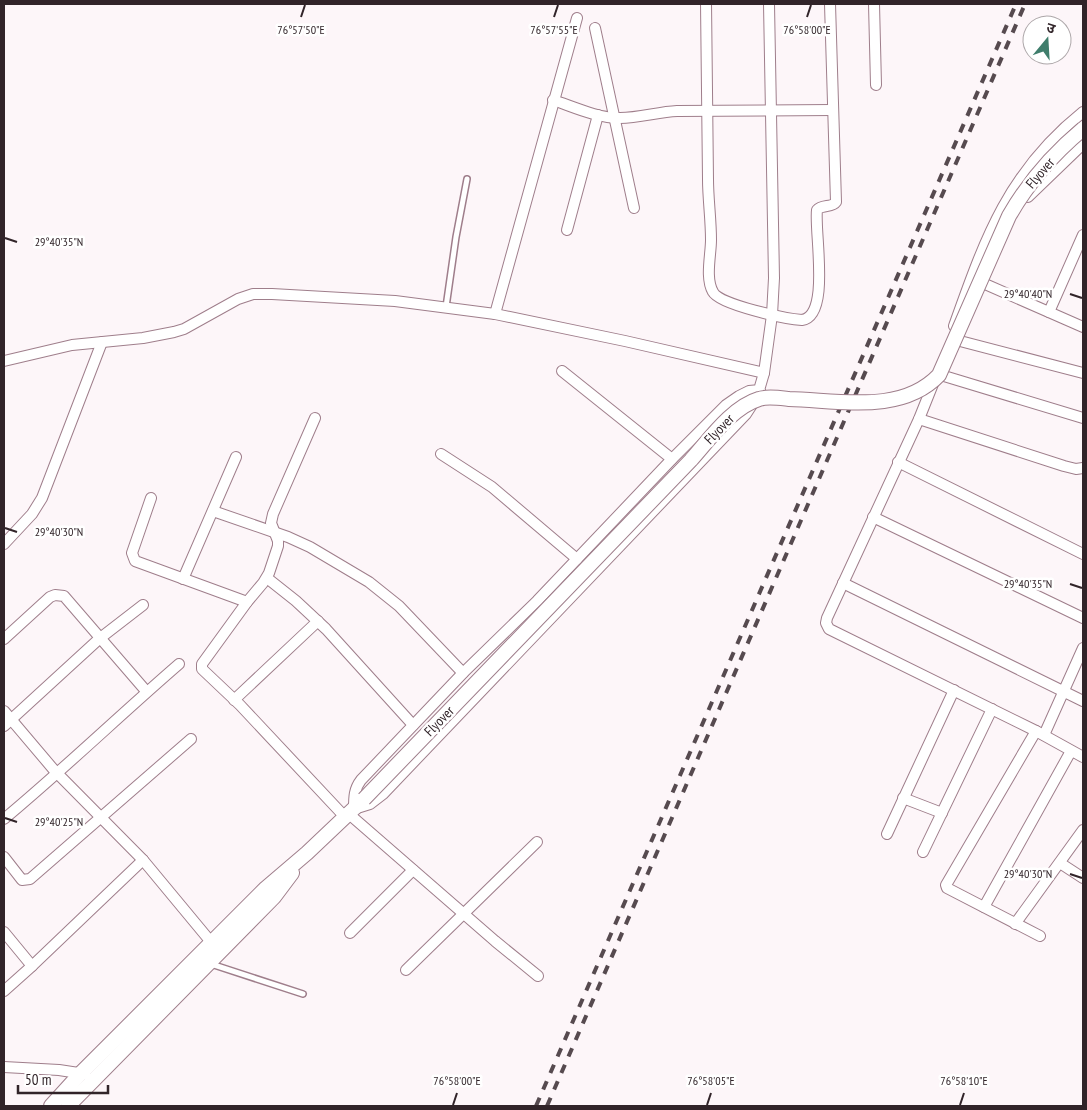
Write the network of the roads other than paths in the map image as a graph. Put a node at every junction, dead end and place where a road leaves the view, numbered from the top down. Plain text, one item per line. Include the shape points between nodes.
1 (706, 4) edge
2 (769, 4) edge
3 (830, 4) edge
4 (874, 4) edge
5 (577, 18) dead end
6 (595, 28) dead end
7 (876, 85) dead end
8 (553, 100) junction
9 (708, 110) junction
10 (772, 110) junction
11 (833, 110) junction
12 (1083, 112) edge
13 (598, 115) junction
14 (614, 118) junction
15 (1083, 129) edge
16 (1083, 144) edge
17 (467, 179) dead end
18 (634, 208) dead end
19 (567, 230) dead end
20 (1083, 235) edge
21 (985, 284) junction
22 (446, 308) junction
23 (1049, 312) junction
24 (494, 314) junction
25 (772, 315) junction
26 (1083, 327) edge
27 (960, 341) junction
28 (102, 342) junction
29 (4, 361) edge
30 (562, 372) dead end
31 (764, 373) junction
32 (1083, 373) edge
33 (944, 376) junction
34 (760, 390) junction
35 (929, 396) junction
36 (315, 418) dead end
37 (1083, 418) edge
38 (918, 420) junction
39 (441, 454) dead end
40 (236, 457) dead end
41 (672, 459) junction
42 (898, 462) junction
43 (1083, 468) edge
44 (151, 498) dead end
45 (213, 511) junction
46 (873, 517) junction
47 (274, 530) junction
48 (4, 544) edge
49 (1083, 553) edge
50 (577, 559) junction
51 (267, 578) junction
52 (183, 579) junction
53 (844, 582) junction
54 (247, 602) junction
55 (142, 605) dead end
56 (1083, 618) edge
57 (318, 621) junction
58 (4, 638) edge
59 (99, 639) junction
60 (1083, 648) edge
61 (179, 664) dead end
62 (463, 673) junction
63 (954, 690) junction
64 (146, 691) junction
65 (1064, 691) junction
66 (234, 700) junction
67 (1083, 701) edge
68 (992, 709) junction
69 (4, 712) edge
70 (7, 723) edge
71 (414, 725) junction
72 (1040, 733) junction
73 (191, 739) dead end
74 (1071, 751) junction
75 (1083, 757) edge
76 (58, 774) junction
77 (903, 798) junction
78 (349, 813) junction
79 (942, 813) junction
80 (100, 816) junction
81 (4, 819) edge
82 (1083, 830) edge
83 (886, 834) dead end
84 (537, 842) dead end
85 (923, 852) dead end
86 (307, 853) junction
87 (4, 858) edge
88 (143, 860) junction
89 (1060, 863) junction
90 (413, 870) junction
91 (1083, 878) edge
92 (984, 907) junction
93 (464, 914) junction
94 (1015, 924) junction
95 (4, 932) edge
96 (350, 933) dead end
97 (1040, 936) dead end
98 (211, 942) junction
99 (208, 963) junction
100 (32, 966) junction
101 (406, 970) dead end
102 (538, 976) dead end
103 (4, 991) edge
104 (303, 994) dead end
105 (4, 1066) edge
106 (81, 1073) junction
107 (96, 1077) junction
108 (51, 1106) edge
109 (68, 1106) edge

1 - 9 street
2 - 10 street
3 - 11 street
4 - 7 street
5 - 8 street
6 - 14 street
8 - 13 street
8 - 24 street
9 - 10 street
9 - 14 street
9 - 25 street via 709,277 713,293 725,302
10 - 11 street
10 - 25 street
11 - 25 street via 836,202 820,207 817,212 817,304 807,319
12 - 35 street via 1063,129 1023,174 1001,209 981,251
13 - 14 street
13 - 19 street
14 - 18 street
15 - 78 main road, Flyover, bridge via 1055,155 1020,196 940,375 932,383 906,396 876,402 759,398 734,414
16 - 21 street via 1028,196 1012,222
17 - 22 lane
20 - 23 street
21 - 23 street
21 - 27 street
22 - 24 street
22 - 28 street via 330,296 253,294 233,301 184,329
23 - 26 street
24 - 31 street
25 - 31 street
27 - 32 street
27 - 33 street
28 - 29 street
28 - 48 street via 42,498
30 - 41 street
31 - 34 street
33 - 35 street
33 - 37 street
34 - 41 street via 749,391 726,405
34 - 78 street via 746,414 383,794
35 - 38 street
36 - 47 street via 273,514 271,524
38 - 42 street
38 - 43 street via 1064,466
39 - 50 street via 492,487
40 - 45 street
41 - 50 street
42 - 46 street
42 - 49 street
44 - 52 street via 133,558
45 - 47 street
45 - 52 street
46 - 53 street
46 - 56 street
47 - 51 street via 278,546
47 - 62 street via 310,547 379,589
50 - 62 street
51 - 54 street
51 - 57 street
52 - 54 street
53 - 63 street via 827,618 829,629
53 - 65 street
54 - 66 street via 202,665 204,672
55 - 59 street
57 - 66 street
57 - 71 street
58 - 59 street via 50,597 59,595 64,596
59 - 64 street
59 - 70 street
60 - 65 street
61 - 64 street
62 - 71 street
63 - 68 street
63 - 77 street
64 - 76 street
65 - 67 street
65 - 72 street
66 - 78 street
68 - 72 street
68 - 79 street
69 - 70 street
70 - 76 street
71 - 78 street via 356,786
72 - 74 street
72 - 92 street via 947,882 947,888
73 - 80 street
74 - 75 street
74 - 92 street
76 - 80 street
76 - 81 street
77 - 79 street
77 - 83 street
78 - 86 main road, Flyover
78 - 90 street
79 - 85 street
80 - 87 street via 28,880 22,880
80 - 88 street
82 - 89 street
84 - 93 street
86 - 98 main road
86 - 99 main road via 274,897
88 - 98 street
88 - 100 street
89 - 91 street
89 - 94 street
90 - 93 street
90 - 96 street
92 - 94 street
93 - 101 street
93 - 102 street
94 - 97 street
95 - 100 street
98 - 106 main road
99 - 104 lane
99 - 107 main road
100 - 103 street
105 - 106 street
106 - 107 street
106 - 108 main road
107 - 109 main road

